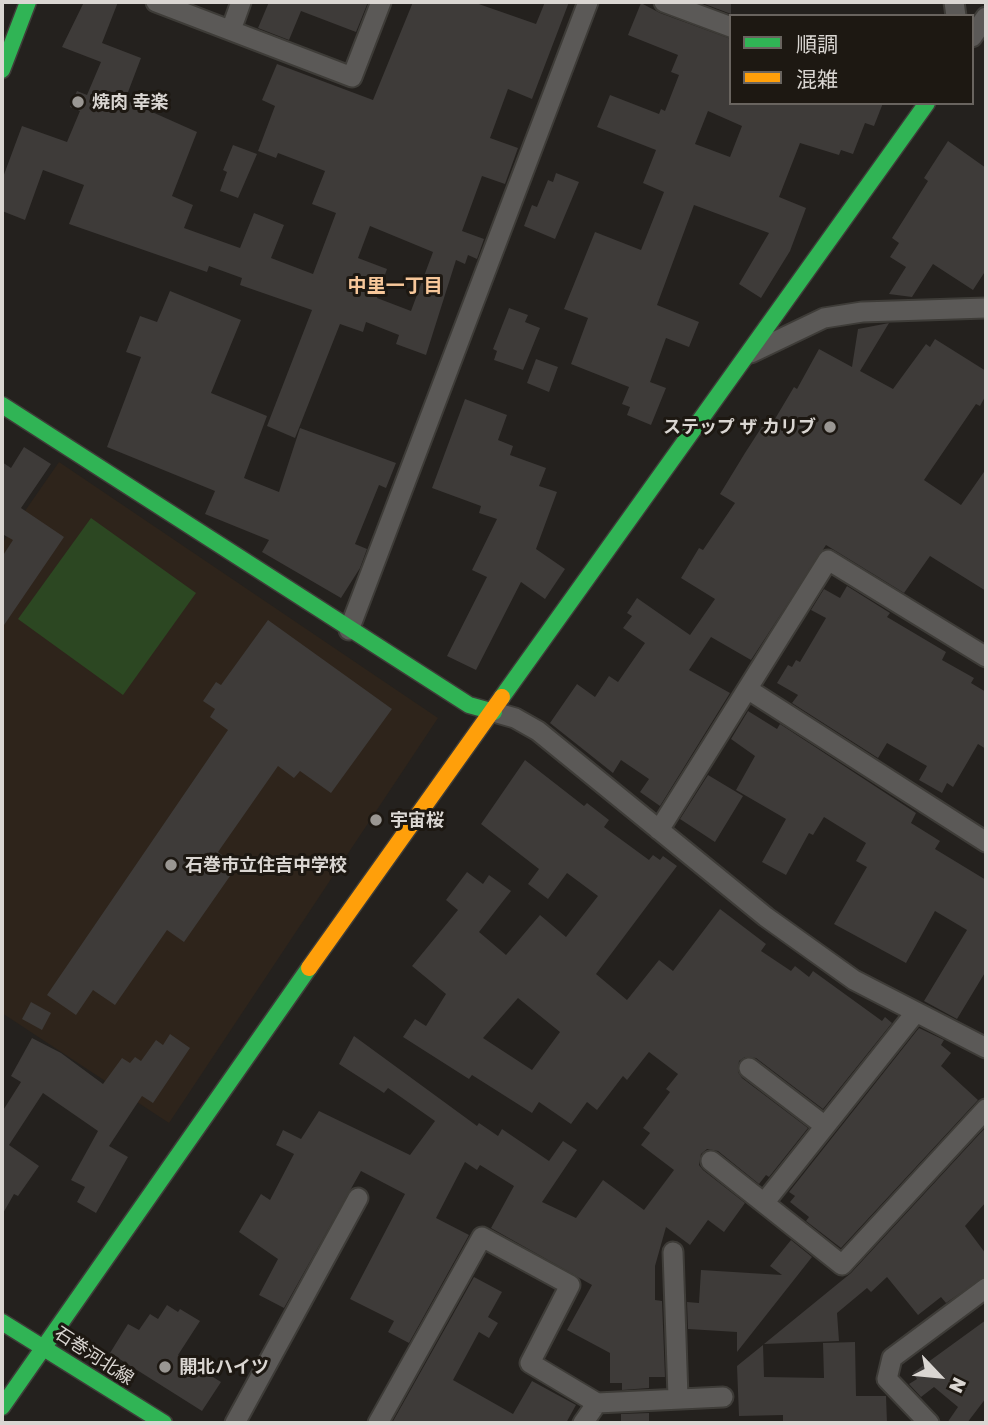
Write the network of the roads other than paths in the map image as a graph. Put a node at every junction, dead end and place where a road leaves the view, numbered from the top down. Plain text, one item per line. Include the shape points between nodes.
1 (28, 2) edge
2 (156, 2) edge
3 (241, 2) edge
4 (381, 2) edge
5 (589, 2) edge
6 (664, 2) edge
7 (986, 17) edge
8 (729, 26) edge
9 (231, 30) junction
10 (974, 34) edge
11 (2, 70) edge
12 (925, 105) edge
13 (986, 308) edge
14 (750, 354) junction
15 (2, 405) edge
16 (349, 630) junction
17 (986, 657) edge
18 (749, 690) junction
19 (494, 712) junction
20 (659, 830) junction
21 (986, 842) edge
22 (916, 1012) junction
23 (986, 1048) edge
24 (749, 1068) dead end
25 (986, 1109) edge
26 (825, 1126) junction
27 (711, 1161) dead end
28 (358, 1198) dead end
29 (764, 1203) junction
30 (673, 1252) dead end
31 (986, 1289) edge
32 (2, 1322) edge
33 (44, 1346) junction
34 (723, 1397) dead end
35 (678, 1398) junction
36 (597, 1404) junction
37 (2, 1408) edge
38 (164, 1423) edge
39 (234, 1423) edge
40 (378, 1423) edge
41 (583, 1423) edge
42 (929, 1423) edge

1 - 11 street
2 - 9 street
3 - 9 street
4 - 9 street via 352,77
5 - 16 street
6 - 8 street
7 - 10 street
12 - 14 street
13 - 14 street via 862,312 824,318
14 - 19 street
15 - 16 street
16 - 19 street via 469,705
17 - 18 street via 828,559
18 - 20 street
18 - 21 street
19 - 20 street via 538,731
19 - 33 street
20 - 22 street via 854,980
22 - 23 street
22 - 26 street
24 - 26 street
25 - 29 street via 842,1265
26 - 29 street
27 - 29 street
28 - 39 street
30 - 35 street
31 - 42 street via 892,1358 887,1379
32 - 33 street, 石巻河北線
33 - 37 street
33 - 38 street, 石巻河北線
34 - 35 street
35 - 36 street
36 - 40 street via 530,1363 570,1285 482,1237
36 - 41 street

